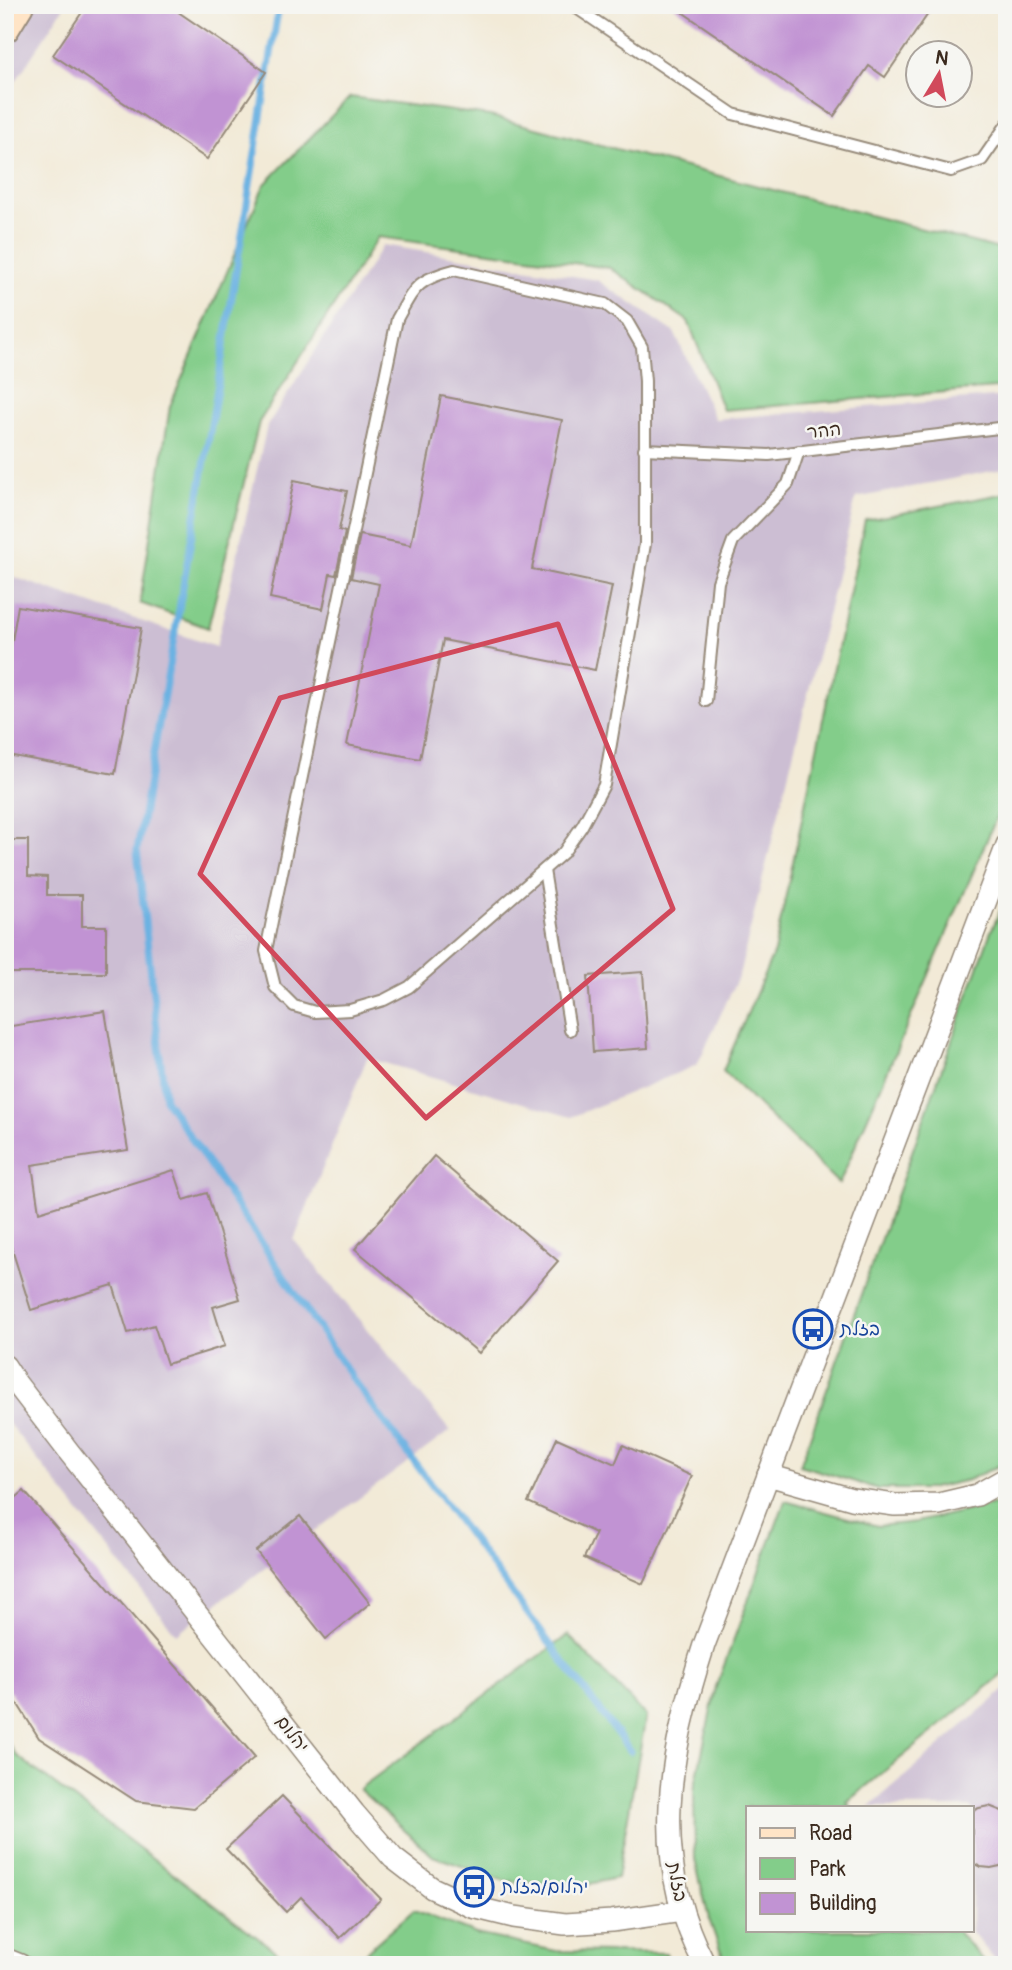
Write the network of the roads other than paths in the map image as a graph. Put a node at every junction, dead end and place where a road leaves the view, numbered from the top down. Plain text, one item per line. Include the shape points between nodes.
1 (19, 5) edge
2 (572, 5) edge
3 (5, 28) edge
4 (1007, 124) edge
5 (1007, 428) edge
6 (644, 449) junction
7 (799, 452) junction
8 (706, 701) dead end
9 (1007, 845) edge
10 (544, 870) junction
11 (570, 1030) dead end
12 (5, 1366) edge
13 (768, 1475) junction
14 (1007, 1478) edge
15 (682, 1911) junction
16 (5, 1959) edge
17 (20, 1965) edge
18 (705, 1965) edge

1 - 3 street
2 - 4 lane via 733,114 951,171 982,160
5 - 7 lane, ההר
6 - 7 lane, ההר via 769,455
6 - 10 lane via 645,544 604,785 564,853
6 - 10 lane via 642,348 627,321 605,304 453,270 430,276 415,288 397,319 281,875 266,951 275,987 294,1006 315,1012 350,1010 384,1000 409,987
7 - 8 lane via 788,484 733,541 718,582
9 - 13 street, בזלת
10 - 11 lane
12 - 15 street, יהלום via 393,1858 432,1888 473,1907 514,1917 565,1924
13 - 14 street via 852,1499 895,1505 939,1504 977,1495
13 - 15 street, בזלת via 704,1645 682,1718 669,1832
15 - 18 street, בזלת
16 - 17 street

